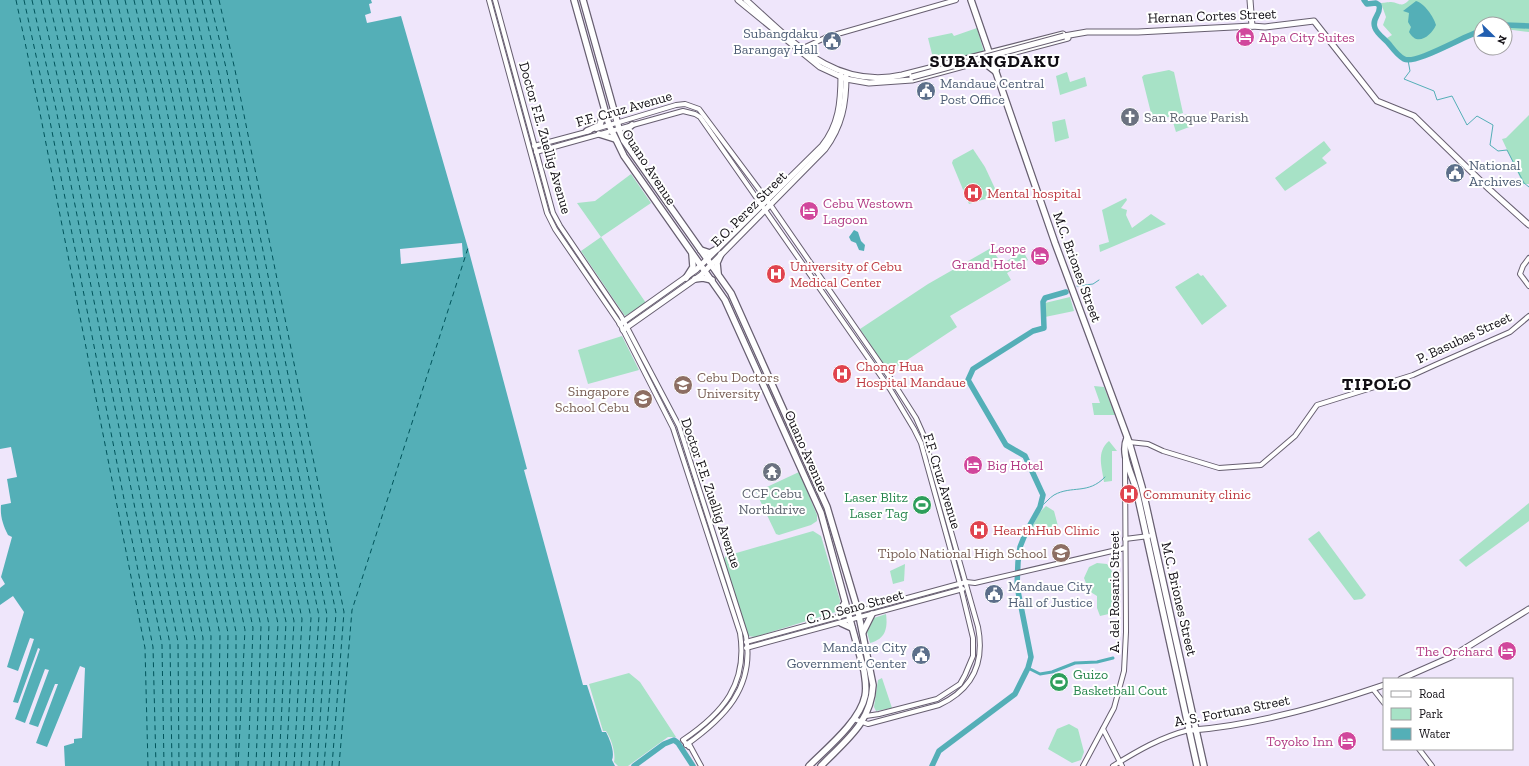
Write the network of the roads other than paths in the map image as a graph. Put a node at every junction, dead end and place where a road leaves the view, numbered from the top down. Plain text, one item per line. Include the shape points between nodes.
1 (489, 0) edge
2 (495, 0) edge
3 (574, 0) edge
4 (583, 0) edge
5 (738, 0) edge
6 (746, 0) edge
7 (956, 0) edge
8 (971, 0) edge
9 (1250, 0) edge
10 (499, 15) junction
11 (494, 16) junction
12 (1252, 26) junction
13 (1076, 34) junction
14 (800, 50) junction
15 (990, 56) junction
16 (999, 57) junction
17 (982, 61) junction
18 (996, 73) junction
19 (843, 76) junction
20 (888, 81) junction
21 (604, 108) junction
22 (617, 126) junction
23 (632, 126) junction
24 (610, 128) junction
25 (587, 131) junction
26 (600, 134) junction
27 (615, 139) junction
28 (624, 141) junction
29 (534, 146) junction
30 (536, 152) junction
31 (768, 203) junction
32 (763, 208) junction
33 (1529, 225) edge
34 (690, 248) junction
35 (700, 250) junction
36 (719, 252) junction
37 (1529, 258) edge
38 (709, 262) junction
39 (702, 265) junction
40 (705, 270) junction
41 (686, 278) junction
42 (695, 279) junction
43 (721, 279) junction
44 (712, 280) junction
45 (1529, 286) edge
46 (1529, 316) edge
47 (622, 323) junction
48 (625, 329) junction
49 (763, 364) junction
50 (756, 368) junction
51 (1128, 440) junction
52 (1126, 456) junction
53 (1152, 536) junction
54 (1146, 537) junction
55 (1125, 540) junction
56 (1125, 548) junction
57 (966, 582) junction
58 (973, 583) junction
59 (960, 584) junction
60 (968, 588) junction
61 (961, 590) junction
62 (921, 594) junction
63 (845, 601) junction
64 (922, 601) junction
65 (1529, 609) edge
66 (858, 612) junction
67 (872, 614) junction
68 (849, 617) junction
69 (859, 618) junction
70 (840, 620) junction
71 (852, 628) junction
72 (863, 632) junction
73 (747, 641) junction
74 (741, 643) junction
75 (747, 647) junction
76 (741, 648) junction
77 (1403, 678) edge
78 (1383, 685) edge
79 (1373, 689) junction
80 (1383, 702) edge
81 (866, 716) junction
82 (854, 719) junction
83 (862, 723) junction
84 (1103, 729) junction
85 (1189, 730) junction
86 (1196, 730) junction
87 (688, 745) junction
88 (1420, 750) edge
89 (1121, 764) edge
90 (701, 766) edge
91 (809, 766) edge
92 (821, 766) edge
93 (1083, 766) edge
94 (1113, 766) edge
95 (1197, 766) edge
96 (1204, 766) edge
97 (1432, 766) edge

1 - 11 street, Doctor F.E. Zuellig Avenue
2 - 10 street, Doctor F.E. Zuellig Avenue
3 - 21 main road, Ouano Avenue
4 - 22 main road, Ouano Avenue
5 - 14 main road
6 - 14 main road
7 - 14 street via 827,37
8 - 15 main road, M.C. Briones Street
9 - 12 main road
10 - 11 street
10 - 29 street, Doctor F.E. Zuellig Avenue
11 - 47 street, Doctor F.E. Zuellig Avenue via 547,213 554,229
12 - 13 main road, Hernan Cortes Street
12 - 33 main road, Hernan Cortes Street via 1314,21 1377,101 1414,116 1488,189
13 - 15 main road, Hernan Cortes Street via 1064,34
13 - 16 main road, Hernan Cortes Street
13 - 20 main road, Hernan Cortes Street, bridge
14 - 19 main road, Hernan Cortes Street via 820,68
15 - 16 main road, Hernan Cortes Street
15 - 17 main road, Hernan Cortes Street
15 - 18 main road, M.C. Briones Street
15 - 20 main road, Hernan Cortes Street
16 - 18 main road
17 - 18 main road
17 - 20 main road, Hernan Cortes Street via 912,80
18 - 51 main road, M.C. Briones Street
19 - 20 main road, Hernan Cortes Street via 869,83
19 - 31 main road, E.O. Perez Street via 846,98 842,118 834,136
21 - 24 main road, Ouano Avenue
21 - 25 main road via 601,123
22 - 23 street, F.F. Cruz Avenue
22 - 24 street, F.F. Cruz Avenue
22 - 28 main road, Ouano Avenue
22 - 31 street, F.F. Cruz Avenue via 676,105 692,105 705,114
23 - 28 main road via 626,130
23 - 32 street, F.F. Cruz Avenue via 684,111 700,117
24 - 25 street, F.F. Cruz Avenue
24 - 26 street, F.F. Cruz Avenue
24 - 27 main road, Ouano Avenue
25 - 29 street, F.F. Cruz Avenue
26 - 27 main road
26 - 30 street, F.F. Cruz Avenue
27 - 34 main road, Ouano Avenue via 624,156
28 - 35 main road, Ouano Avenue
29 - 30 street, Doctor F.E. Zuellig Avenue
30 - 47 street, Doctor F.E. Zuellig Avenue via 555,218
31 - 32 main road, E.O. Perez Street
31 - 57 street, F.F. Cruz Avenue via 916,418 931,456
32 - 36 main road, E.O. Perez Street
32 - 59 street, F.F. Cruz Avenue via 890,389 914,429 925,457
34 - 39 main road, Ouano Avenue
34 - 41 main road via 694,264
35 - 36 main road
35 - 38 main road, Ouano Avenue
36 - 38 main road, E.O. Perez Street
36 - 43 main road via 717,266
37 - 45 street via 1522,266 1520,274
38 - 39 main road, E.O. Perez Street
38 - 40 main road, E.O. Perez Street
38 - 43 main road, Ouano Avenue
39 - 40 main road, Ouano Avenue
39 - 41 main road, E.O. Perez Street
40 - 42 main road, E.O. Perez Street
40 - 44 main road, Ouano Avenue
41 - 47 main road, E.O. Perez Street
42 - 44 main road
42 - 48 main road, E.O. Perez Street
43 - 49 main road, Ouano Avenue via 731,293
44 - 50 main road, Ouano Avenue via 725,300
46 - 51 street, P. Basubas Street via 1510,332 1435,366 1317,405 1295,436 1261,465 1217,467
47 - 48 street, Doctor F.E. Zuellig Avenue
48 - 73 street, Doctor F.E. Zuellig Avenue via 679,426
48 - 74 street, Doctor F.E. Zuellig Avenue via 673,428 740,632
49 - 50 main road
49 - 66 main road, Ouano Avenue via 827,507
50 - 63 main road, Ouano Avenue via 820,513
51 - 52 main road, M.C. Briones Street via 1124,443
51 - 53 main road, M.C. Briones Street via 1142,487
52 - 54 main road, M.C. Briones Street
52 - 55 street, A. del Rosario Street
53 - 54 street
53 - 86 main road, M.C. Briones Street
54 - 55 street
54 - 85 main road, M.C. Briones Street
55 - 56 street, A. del Rosario Street
56 - 58 street, C. D. Seno Street
56 - 84 street, A. del Rosario Street via 1124,671 1115,706
57 - 58 street, C. D. Seno Street
57 - 59 street, C. D. Seno Street
57 - 60 street, F.F. Cruz Avenue
58 - 60 street, C. D. Seno Street
59 - 61 street, F.F. Cruz Avenue
59 - 62 street, C. D. Seno Street
60 - 61 street, C. D. Seno Street
60 - 83 street, F.F. Cruz Avenue via 981,648 978,665 969,682 955,696 939,705 868,724
61 - 64 street, C. D. Seno Street
61 - 81 street, F.F. Cruz Avenue via 974,648 970,666 960,684 938,699
62 - 64 street
62 - 66 street, C. D. Seno Street
63 - 68 main road, Ouano Avenue
63 - 70 main road
64 - 67 street, C. D. Seno Street
65 - 77 main road via 1451,657
66 - 68 street, C. D. Seno Street
66 - 69 main road, Ouano Avenue
67 - 69 street, C. D. Seno Street
67 - 72 main road
68 - 69 street, C. D. Seno Street
68 - 70 street, C. D. Seno Street
68 - 71 main road, Ouano Avenue
69 - 72 main road, Ouano Avenue
70 - 71 main road
70 - 73 street, C. D. Seno Street
70 - 75 street, C. D. Seno Street
71 - 82 main road, Ouano Avenue via 866,685 865,696
72 - 81 main road, Ouano Avenue via 873,680 872,697
73 - 74 street, C. D. Seno Street
73 - 75 street, Doctor F.E. Zuellig Avenue
74 - 76 street, Doctor F.E. Zuellig Avenue
75 - 76 street, C. D. Seno Street
75 - 87 street, Doctor F.E. Zuellig Avenue via 743,677 732,703 712,726
76 - 87 street, Doctor F.E. Zuellig Avenue via 738,676 724,705 708,722 684,739
78 - 79 main road, A. S. Fortuna Street
79 - 80 street
79 - 86 main road, A. S. Fortuna Street via 1243,724
81 - 83 main road, Ouano Avenue
82 - 83 street
82 - 91 main road, Ouano Avenue
83 - 92 main road, Ouano Avenue
84 - 89 street
84 - 93 street, A. del Rosario Street
85 - 86 main road, A. S. Fortuna Street
85 - 89 street, A. S. Fortuna Street via 1171,735
85 - 95 main road, M.C. Briones Street
86 - 96 main road, M.C. Briones Street
87 - 90 street
88 - 97 street
89 - 94 street, A. S. Fortuna Street

